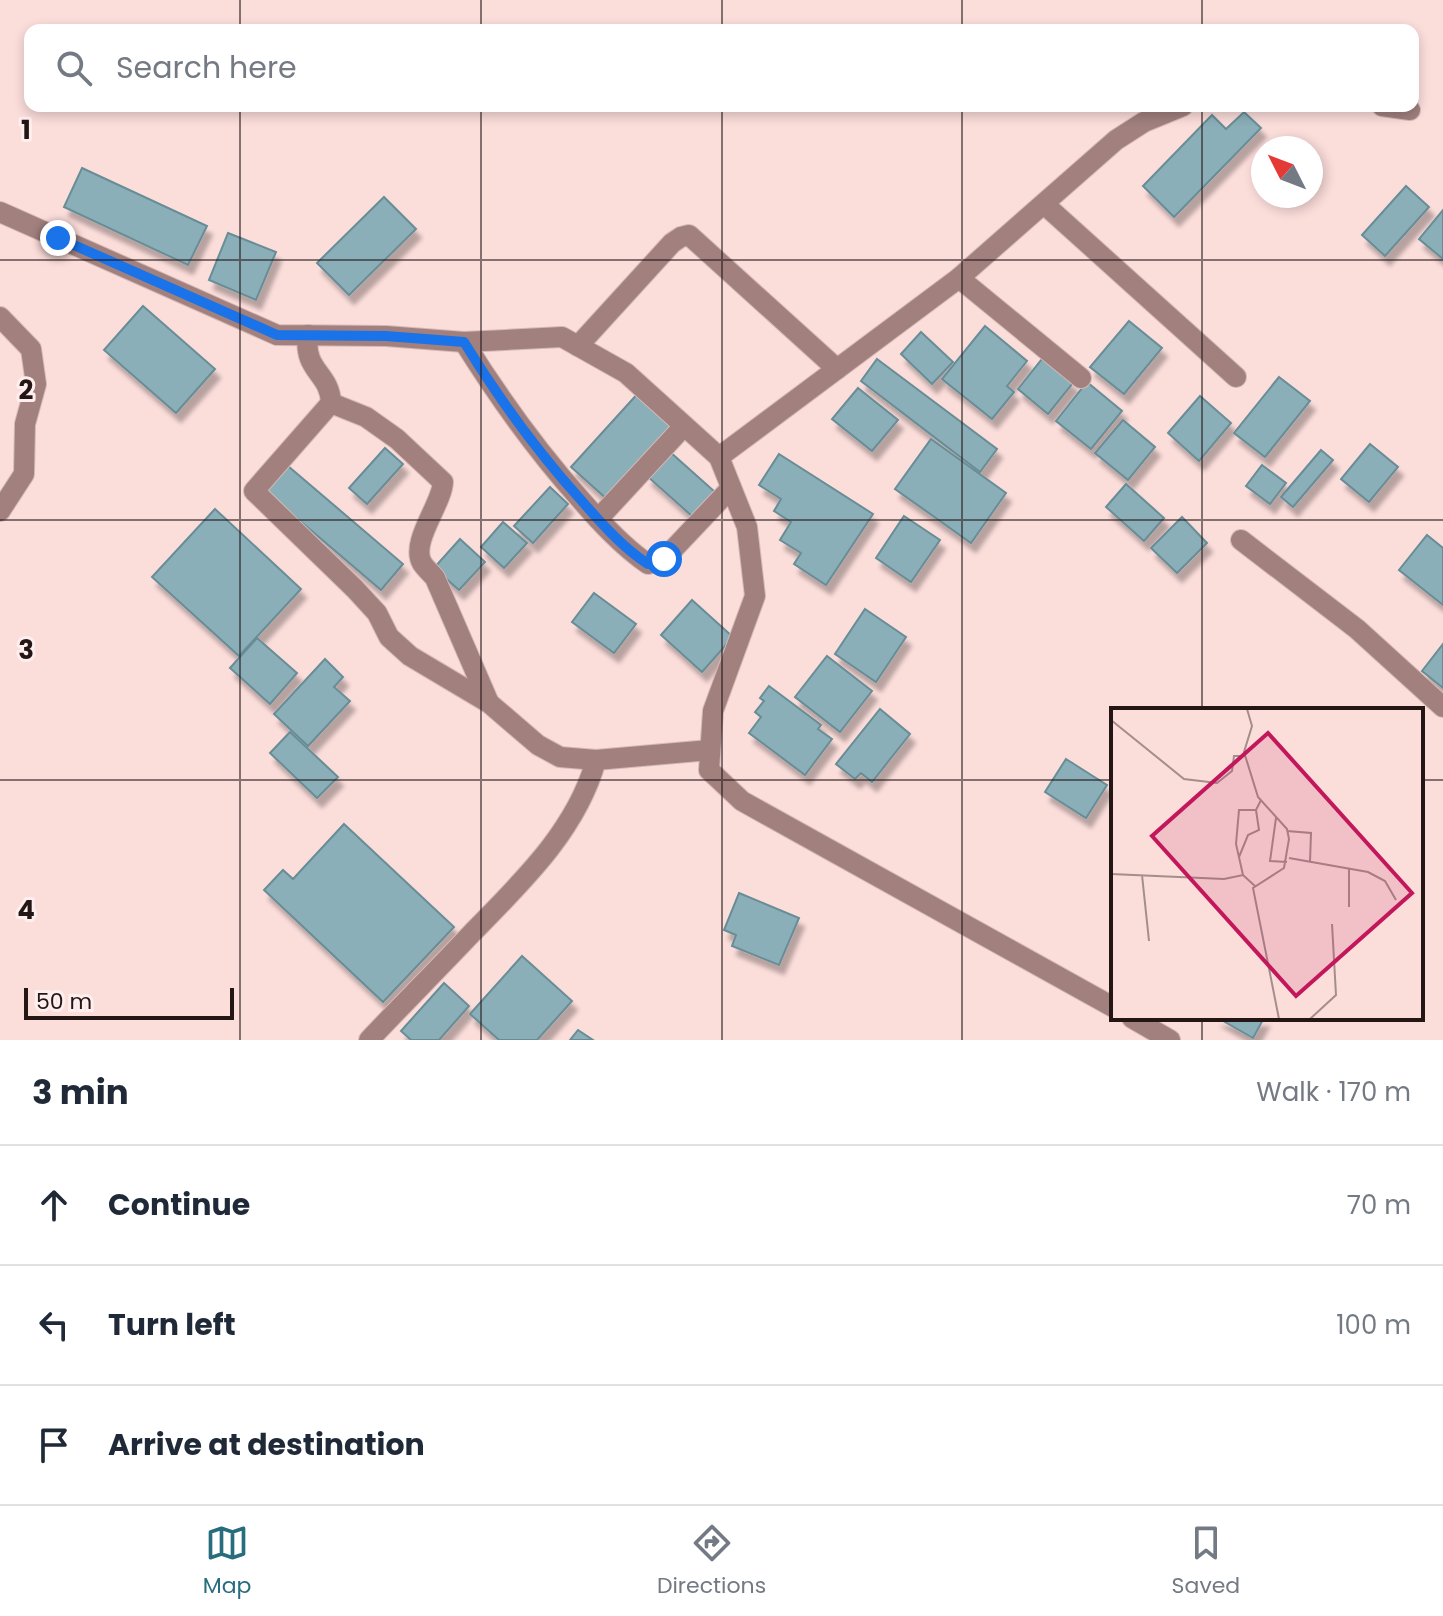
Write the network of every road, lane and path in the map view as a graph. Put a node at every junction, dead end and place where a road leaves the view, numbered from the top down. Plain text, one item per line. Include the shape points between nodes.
1 (1168, 112) edge
2 (1044, 204) junction
3 (4, 220) edge
4 (959, 278) junction
5 (0, 317) edge
6 (308, 335) junction
7 (464, 342) junction
8 (578, 346) junction
9 (837, 369) junction
10 (1236, 377) dead end
11 (1081, 378) dead end
12 (331, 403) junction
13 (684, 426) junction
14 (719, 457) junction
15 (731, 488) junction
16 (0, 511) edge
17 (598, 519) junction
18 (1241, 540) dead end
19 (489, 703) junction
20 (1443, 707) edge
21 (710, 750) junction
22 (596, 760) junction
23 (1111, 1006) edge
24 (1135, 1020) edge
25 (369, 1040) edge
26 (1170, 1040) edge

1 - 2 street via 1116,140
2 - 4 street
2 - 10 street
3 - 6 street via 277,335
4 - 9 street
4 - 11 street
5 - 16 street via 31,349 36,384 25,424 24,474
6 - 7 street
6 - 12 street via 309,361 330,389
7 - 8 street via 562,337
7 - 17 street via 544,459
8 - 9 street via 672,243 689,235
8 - 13 street via 626,373
9 - 14 street
12 - 19 street via 366,417 443,482 420,556 435,578
12 - 19 street via 254,491 355,589 377,613 389,637 410,656
13 - 14 street
13 - 17 street
14 - 15 street
15 - 17 street via 664,559 648,564
15 - 21 street via 747,527 755,596 713,711
18 - 20 street via 1357,629
19 - 22 street via 560,757
21 - 22 street
21 - 23 street via 709,770 742,801
22 - 25 street via 590,782 530,873
24 - 26 street

